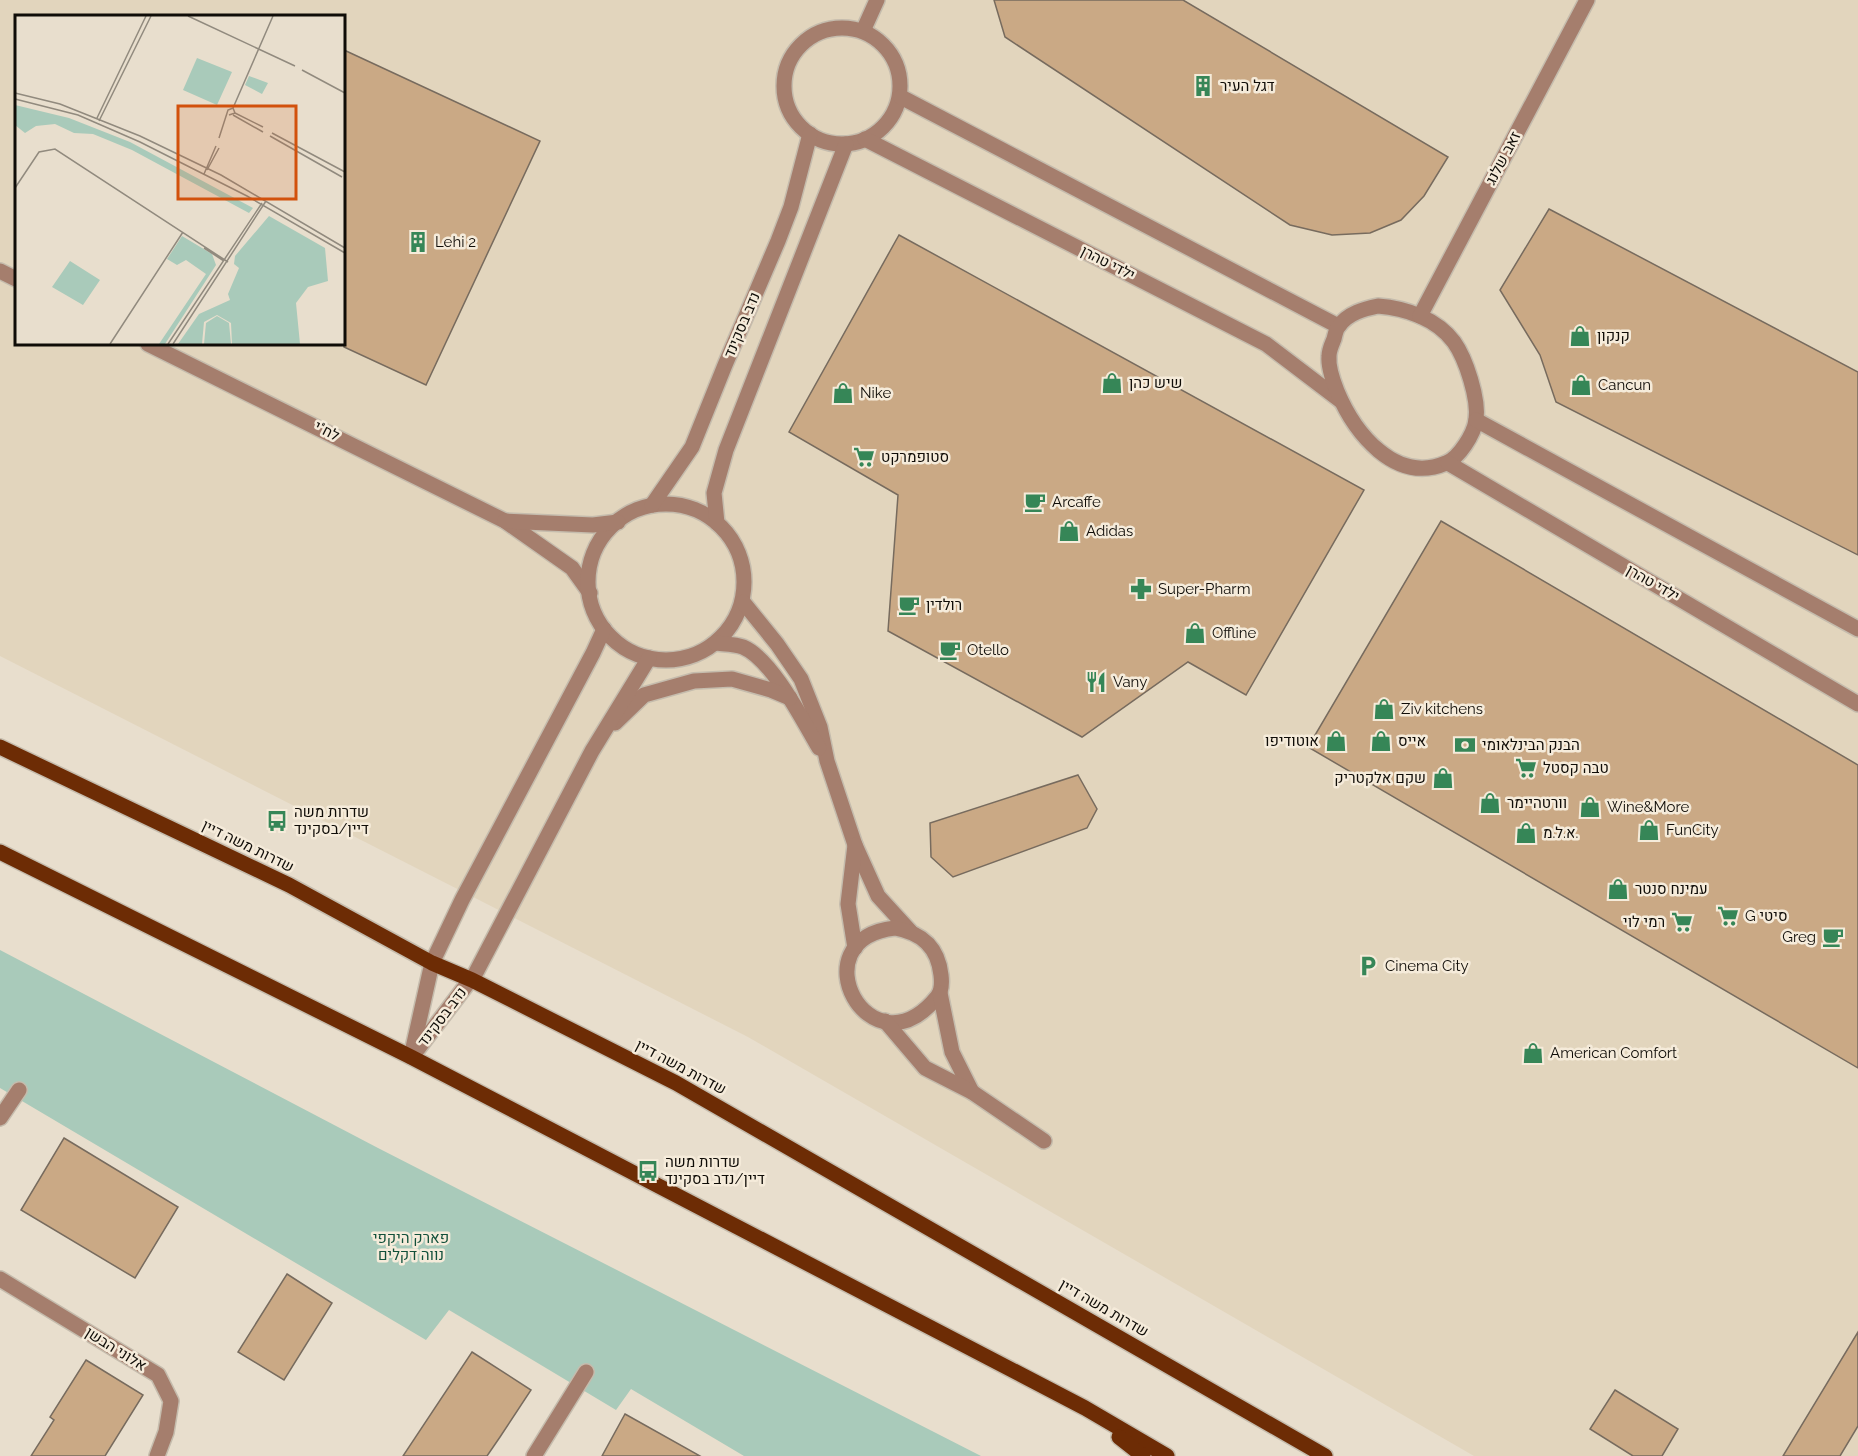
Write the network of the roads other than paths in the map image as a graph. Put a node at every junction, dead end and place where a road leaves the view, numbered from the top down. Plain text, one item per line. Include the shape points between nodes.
1 (877, 0) edge
2 (1587, 0) edge
3 (863, 31) junction
4 (901, 97) junction
5 (810, 134) junction
6 (865, 139) junction
7 (846, 144) junction
8 (0, 272) edge
9 (15, 279) edge
10 (1420, 316) junction
11 (1338, 326) junction
12 (150, 345) edge
13 (1341, 401) junction
14 (1476, 420) junction
15 (1448, 463) junction
16 (652, 505) junction
17 (505, 520) junction
18 (618, 522) junction
19 (717, 523) junction
20 (590, 593) junction
21 (743, 602) junction
22 (604, 629) junction
23 (1858, 629) edge
24 (715, 643) junction
25 (649, 658) junction
26 (790, 698) junction
27 (1858, 704) edge
28 (600, 738) junction
29 (0, 747) edge
30 (827, 761) junction
31 (855, 845) junction
32 (0, 852) edge
33 (910, 931) junction
34 (855, 948) junction
35 (432, 963) junction
36 (472, 980) junction
37 (940, 993) junction
38 (885, 1021) junction
39 (411, 1058) junction
40 (972, 1092) junction
41 (16, 1093) dead end
42 (0, 1118) edge
43 (1044, 1141) dead end
44 (0, 1279) edge
45 (586, 1372) dead end
46 (1084, 1408) junction
47 (157, 1456) edge
48 (534, 1456) edge
49 (1143, 1456) edge
50 (1167, 1456) edge
51 (1325, 1456) edge

1 - 3 street
2 - 10 street, זאב שלנג
3 - 4 street via 893,59
3 - 5 street via 828,30 810,38 787,67 787,105
4 - 6 street via 878,132
4 - 11 street
5 - 7 street
5 - 16 street, נדב בסקינד via 791,207 692,447
6 - 7 street
6 - 13 street, ילדי טהרן via 1266,344
7 - 19 street, נדב בסקינד via 726,450 714,493
8 - 9 street
10 - 11 street via 1378,306 1359,310
10 - 14 street via 1453,341 1463,358 1473,386
11 - 13 street via 1329,356 1332,380
12 - 17 street, לח"י
13 - 15 street via 1363,437 1395,461 1419,468
14 - 15 street via 1462,452
14 - 23 street
15 - 27 street, ילדי טהרן
16 - 18 street via 627,514
16 - 19 street via 679,504 704,513
17 - 18 street, לח"י via 593,525
17 - 20 street, לח"י via 572,568
18 - 20 street via 606,531 593,554
19 - 21 street via 739,553 745,577
20 - 22 street via 592,607
21 - 24 street via 732,624
21 - 30 street via 801,680 820,727
22 - 25 street via 621,646
22 - 35 street, נדב בסקינד
24 - 25 street via 694,655 669,660
24 - 26 street via 743,647 760,659
25 - 28 street, נדב בסקינד
26 - 28 street via 732,679 694,681 644,696
26 - 30 street
28 - 36 street, נדב בסקינד
29 - 35 main road, שדרות משה דיין via 289,885
30 - 31 street
31 - 33 street via 878,896
31 - 34 street via 848,904
32 - 39 main road
33 - 34 street via 879,930
33 - 37 street via 924,938 934,950 940,964
34 - 38 street via 848,962 849,993 870,1016
35 - 36 main road, שדרות משה דיין
35 - 39 street, נדב בסקינד
36 - 39 street, נדב בסקינד
36 - 51 main road, שדרות משה דיין via 676,1083
37 - 38 street via 915,1017
37 - 40 street via 952,1052
38 - 40 street via 925,1068
39 - 46 main road
40 - 43 street
41 - 42 street
44 - 47 street, אלוני הבשן via 158,1375 171,1401
45 - 48 street
46 - 49 main road
46 - 50 main road

